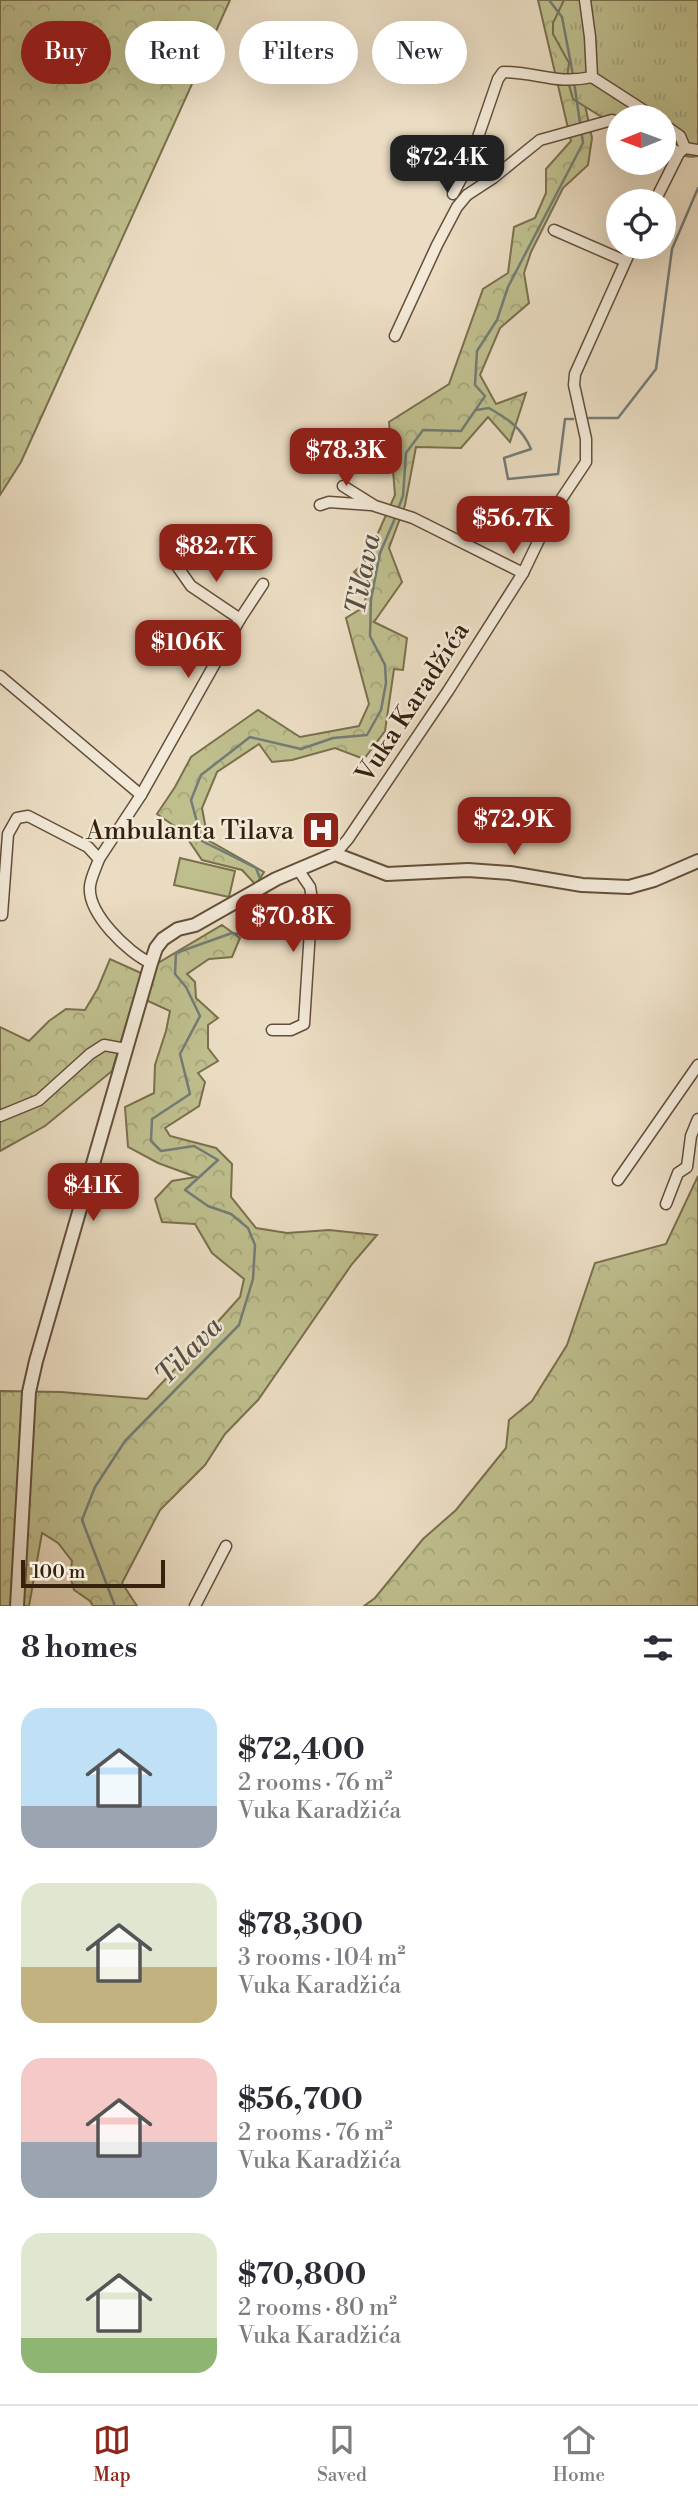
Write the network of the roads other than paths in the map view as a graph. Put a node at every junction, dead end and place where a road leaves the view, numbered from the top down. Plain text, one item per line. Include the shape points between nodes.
1 (585, 0) edge
2 (592, 77) junction
3 (635, 105) edge
4 (606, 122) edge
5 (676, 133) edge
6 (676, 148) edge
7 (682, 150) junction
8 (698, 150) edge
9 (662, 189) edge
10 (453, 194) dead end
11 (554, 230) dead end
12 (625, 261) joint
13 (395, 336) dead end
14 (343, 485) dead end
15 (320, 505) dead end
16 (374, 506) junction
17 (177, 566) dead end
18 (523, 573) junction
19 (263, 584) dead end
20 (240, 619) junction
21 (0, 676) edge
22 (141, 794) junction
23 (335, 854) junction
24 (99, 859) junction
25 (698, 861) edge
26 (299, 871) junction
27 (2, 915) edge
28 (151, 963) junction
29 (272, 1030) dead end
30 (126, 1049) junction
31 (698, 1065) edge
32 (0, 1116) edge
33 (698, 1119) edge
34 (618, 1180) dead end
35 (666, 1204) dead end
36 (226, 1546) dead end
37 (17, 1606) edge
38 (195, 1606) edge

1 - 2 street
2 - 3 street
2 - 10 street via 549,80 503,72
4 - 13 street via 540,140 467,195 437,245
5 - 7 street
6 - 7 street
7 - 8 street
7 - 9 street
11 - 12 street
12 - 18 street, Vuka Karadžića via 575,374 586,463 552,513
14 - 16 street
15 - 16 street
16 - 18 street via 413,518
17 - 20 street via 191,586
18 - 23 street, Vuka Karadžića
19 - 20 street
20 - 22 street
21 - 22 street
22 - 24 street
23 - 25 street via 387,874 468,870 629,887
23 - 26 street, Vuka Karadžića
24 - 27 street via 88,847 50,826 28,816 17,818 8,834
24 - 28 street via 89,889 92,901 115,938
26 - 28 street, Vuka Karadžića via 258,888 195,925 178,929 156,948
26 - 29 street via 312,899 304,1024 291,1030
28 - 30 street, Vuka Karadžića
30 - 32 street via 104,1045 39,1100
30 - 37 street, Vuka Karadžića via 29,1392
31 - 34 street
33 - 35 street via 687,1167 678,1173
36 - 38 street

